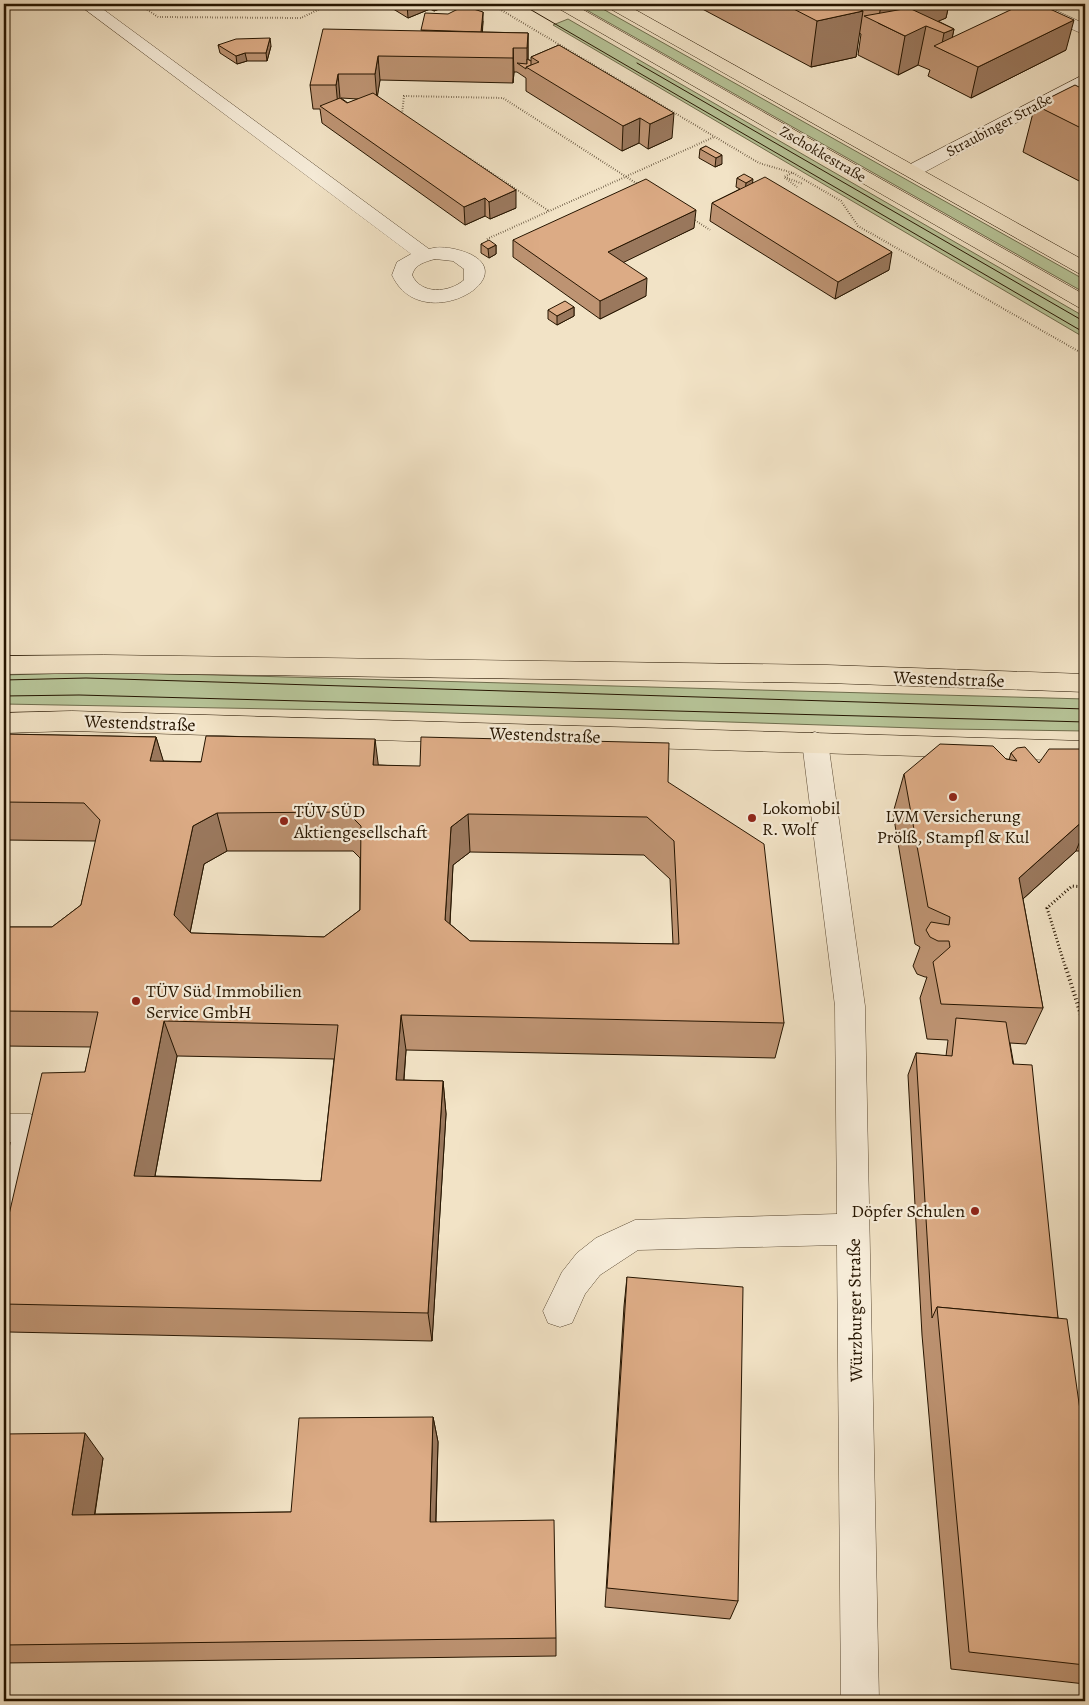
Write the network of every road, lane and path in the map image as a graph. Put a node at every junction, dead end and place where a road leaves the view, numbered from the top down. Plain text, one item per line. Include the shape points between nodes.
1 (86, 4) edge
2 (139, 4) edge
3 (330, 4) edge
4 (491, 4) edge
5 (562, 4) edge
6 (612, 4) edge
7 (1029, 4) edge
8 (1085, 30) edge
9 (1085, 78) edge
10 (410, 119) edge
11 (714, 136) junction
12 (459, 152) edge
13 (912, 171) junction
14 (793, 173) junction
15 (626, 176) junction
16 (784, 177) junction
17 (803, 184) dead end
18 (641, 186) edge
19 (797, 186) dead end
20 (549, 211) junction
21 (687, 216) edge
22 (710, 230) dead end
23 (425, 255) junction
24 (455, 255) junction
25 (1085, 269) edge
26 (1085, 304) edge
27 (1085, 355) edge
28 (4, 666) edge
29 (1085, 683) edge
30 (4, 723) edge
31 (815, 742) junction
32 (1085, 751) edge
33 (1085, 887) edge
34 (1081, 1015) dead end
35 (4, 1128) edge
36 (854, 1229) junction
37 (4, 1233) edge
38 (560, 1311) dead end
39 (860, 1701) edge

1 - 23 street
2 - 3 path via 158,17 301,18
4 - 11 path
5 - 26 main road, Zschokkestraße
6 - 13 main road, Zschokkestraße
7 - 8 street
9 - 13 street, Straubinger Straße
10 - 15 path via 402,114 404,96 503,98
11 - 14 path via 759,163
11 - 15 path
12 - 20 path
13 - 25 main road, Zschokkestraße
14 - 16 path
14 - 27 path via 841,201 858,226
15 - 18 path
15 - 20 path
16 - 17 path
16 - 19 path
20 - 24 path
21 - 22 path
23 - 24 street
23 - 24 street via 406,265 401,273 402,280 407,288 417,293 443,296 467,288 473,281 475,273 472,266
28 - 29 main road, Westendstraße via 104,664 798,674
30 - 31 main road, Westendstraße via 72,721
31 - 32 main road, Westendstraße
31 - 36 street, Würzburger Straße via 850,1006
33 - 34 path via 1072,886 1047,908
35 - 37 street via 30,1128
36 - 38 street via 635,1235 613,1246 584,1268 572,1283
36 - 39 street, Würzburger Straße

